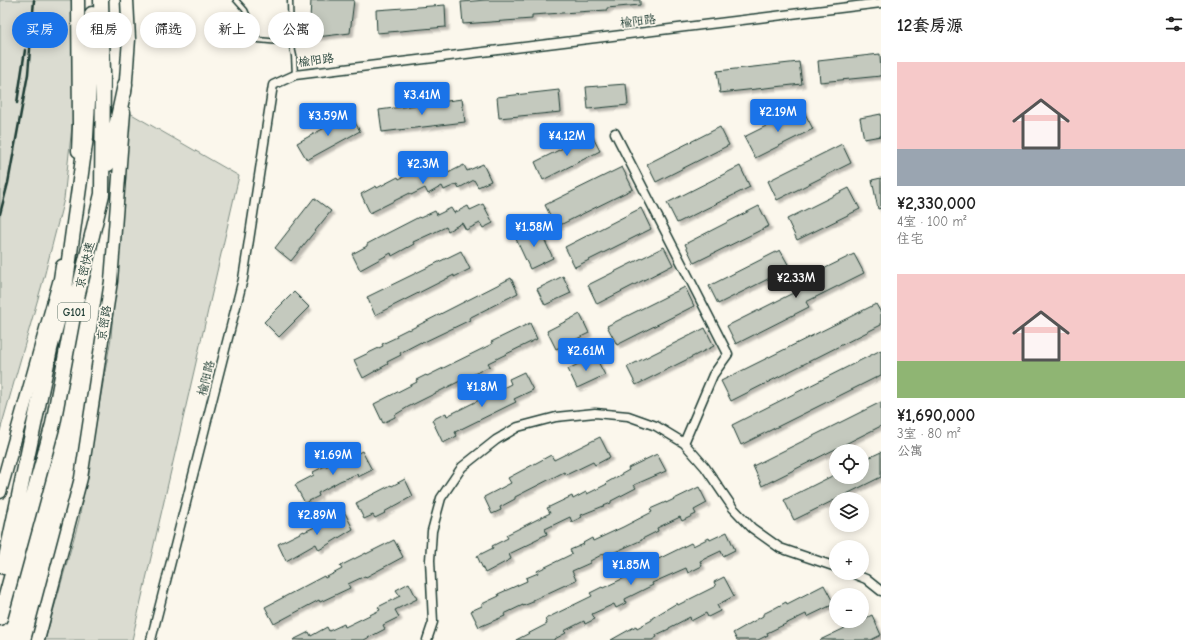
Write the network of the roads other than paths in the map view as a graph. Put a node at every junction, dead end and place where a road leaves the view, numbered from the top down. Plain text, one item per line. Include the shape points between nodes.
1 (78, 0) edge
2 (91, 0) edge
3 (101, 0) edge
4 (127, 0) edge
5 (236, 0) edge
6 (290, 0) edge
7 (881, 3) edge
8 (290, 12) edge
9 (268, 41) edge
10 (292, 48) edge
11 (295, 75) junction
12 (125, 85) junction
13 (615, 133) dead end
14 (79, 148) junction
15 (82, 164) junction
16 (102, 194) junction
17 (684, 443) junction
18 (0, 492) edge
19 (829, 565) edge
20 (867, 580) edge
21 (0, 588) edge
22 (881, 591) edge
23 (0, 618) edge
24 (38, 640) edge
25 (151, 640) edge
26 (427, 640) edge

1 - 14 main road, G101
2 - 15 highway, 京密快速 / G101 via 92,37
3 - 16 highway, 京密快速 / G101
4 - 12 main road, 京密路 / G101 via 129,39
5 - 9 lane via 245,10 258,40
6 - 8 lane
7 - 11 street, 榆阳路
10 - 11 lane
11 - 25 street, 榆阳路 via 273,85 243,279
12 - 16 highway
12 - 24 main road, 京密路 / G101 via 111,281 81,478
13 - 17 street via 728,354 713,375
14 - 15 highway
14 - 18 main road, G101 via 60,279
15 - 21 highway, 京密快速 / G101 via 64,296 50,349
16 - 23 highway, 京密快速 / G101 via 75,306 53,424
17 - 19 street via 705,467 733,508 752,528 780,548
17 - 26 street via 656,426 628,416 595,413 556,417 518,427 496,440 462,467 441,498 432,531 430,560 433,622
20 - 22 street

